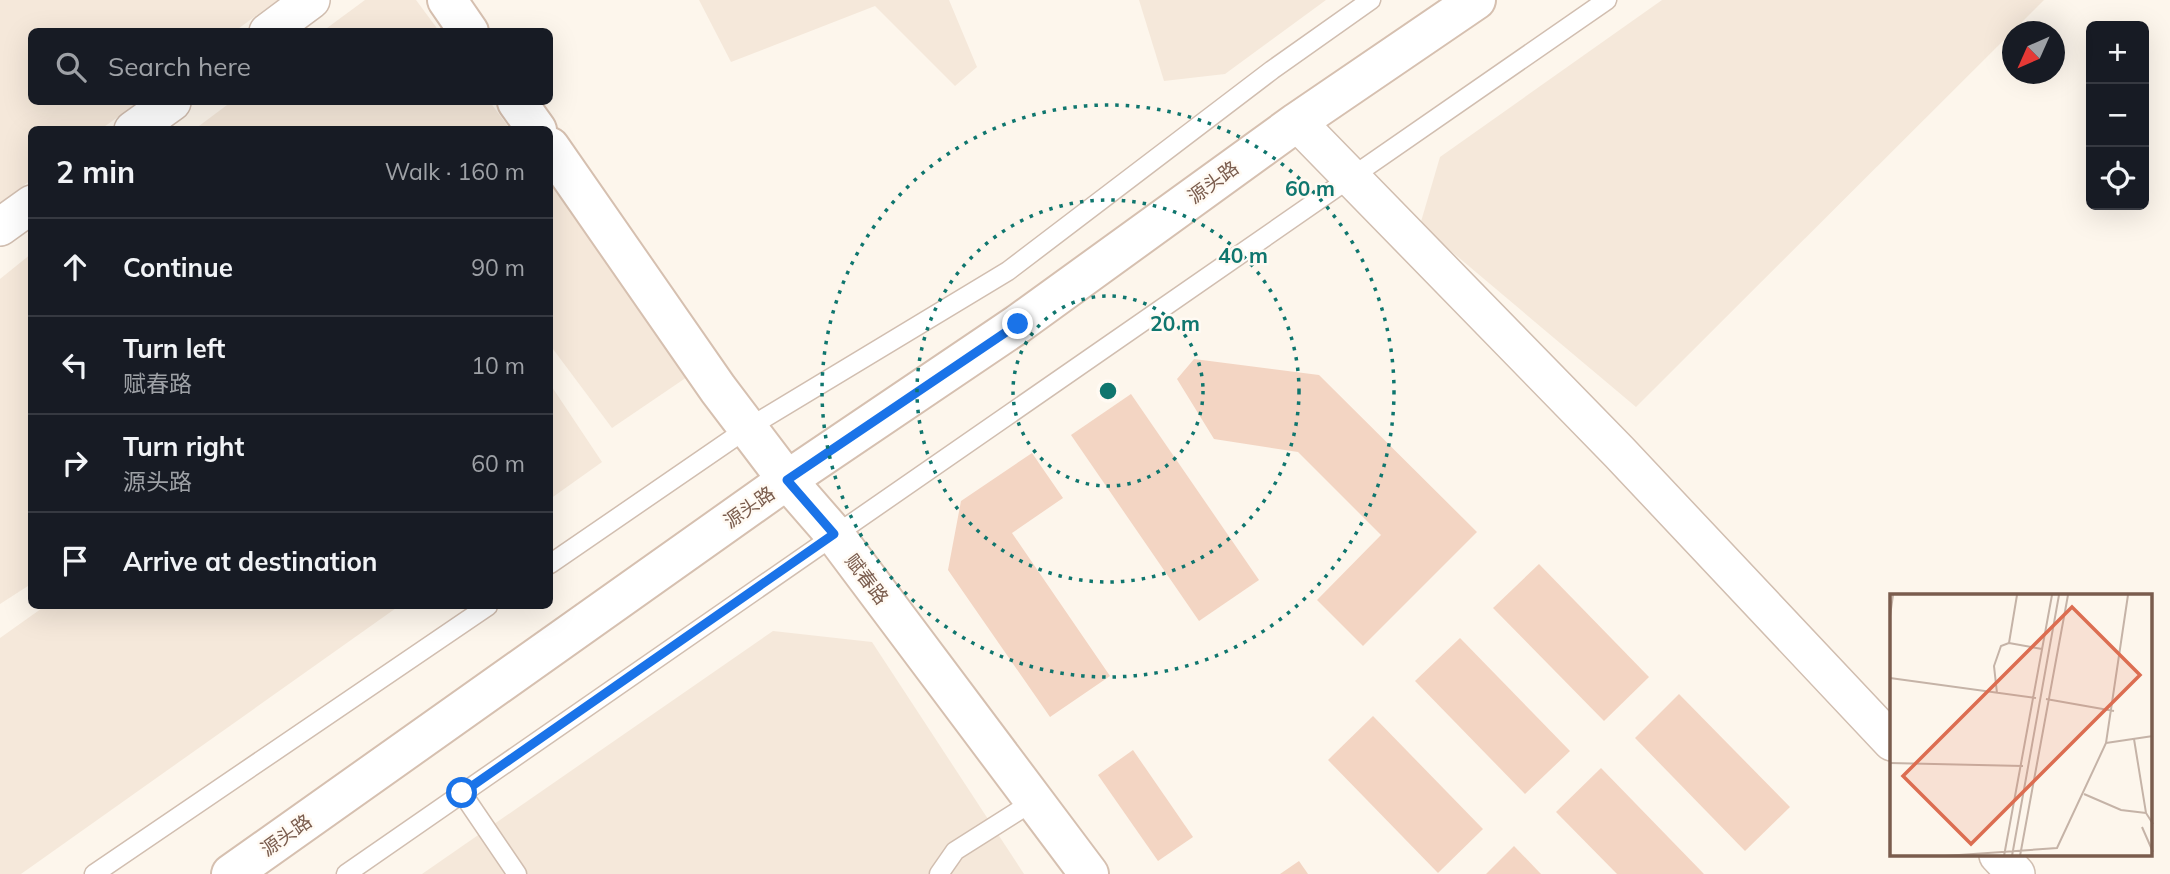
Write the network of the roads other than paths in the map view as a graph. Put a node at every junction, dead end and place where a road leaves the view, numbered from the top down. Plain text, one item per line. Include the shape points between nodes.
1 (311, 0) edge
2 (447, 0) edge
3 (1371, 0) edge
4 (1476, 0) edge
5 (1607, 0) edge
6 (273, 28) edge
7 (466, 28) edge
8 (168, 105) edge
9 (519, 105) edge
10 (1297, 122) junction
11 (139, 126) edge
12 (534, 126) edge
13 (553, 151) edge
14 (1351, 178) junction
15 (28, 207) edge
16 (0, 227) edge
17 (748, 428) junction
18 (787, 480) junction
19 (834, 534) junction
20 (553, 562) edge
21 (484, 609) edge
22 (1890, 740) edge
23 (462, 793) junction
24 (1034, 801) junction
25 (1999, 856) edge
26 (94, 874) edge
27 (231, 874) edge
28 (346, 874) edge
29 (517, 874) edge
30 (939, 874) edge
31 (1088, 874) edge
32 (2016, 874) edge

1 - 6 street
2 - 7 main road
3 - 17 lane via 1008,271
4 - 10 main road, 源头路
5 - 14 lane
8 - 11 street
9 - 12 main road
10 - 14 street
10 - 18 main road, 源头路 via 1018,324
13 - 17 main road, 赋春路
14 - 19 lane
14 - 22 street via 1619,452
15 - 16 street
17 - 18 main road, 赋春路
17 - 20 lane
18 - 19 main road, 赋春路
18 - 27 main road, 源头路
19 - 23 lane
19 - 24 main road, 赋春路
21 - 26 lane
23 - 28 lane
23 - 29 lane
24 - 30 lane via 955,851
24 - 31 main road, 赋春路
25 - 32 street

